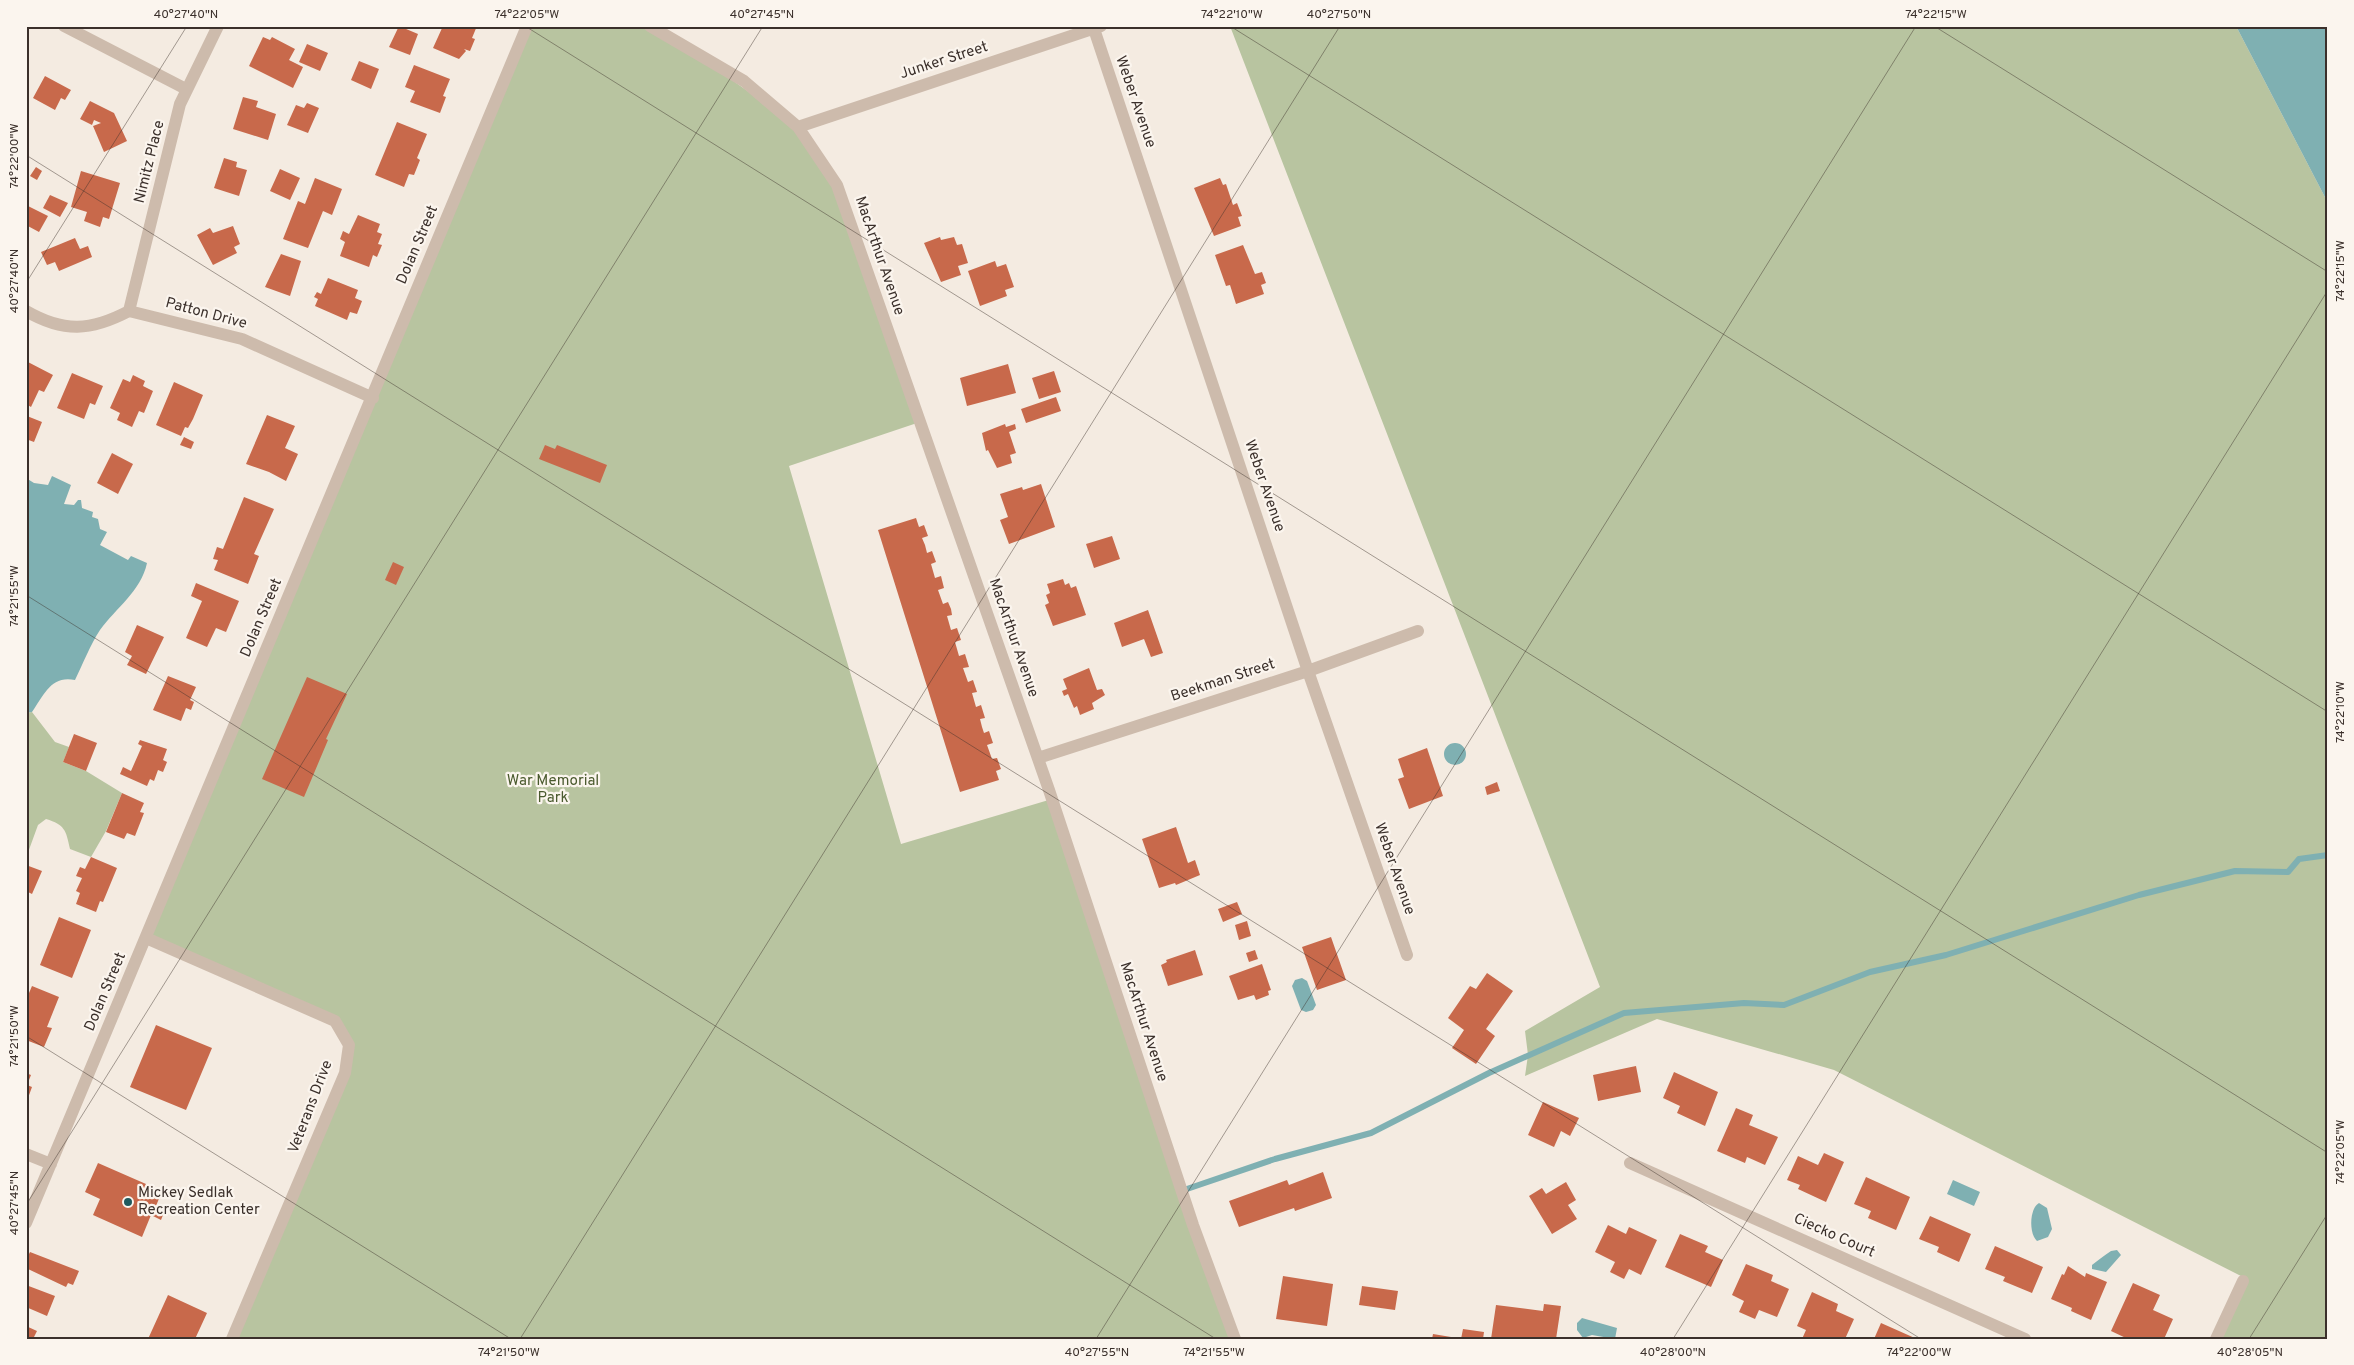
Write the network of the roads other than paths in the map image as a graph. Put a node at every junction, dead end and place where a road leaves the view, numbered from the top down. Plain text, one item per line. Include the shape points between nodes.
1 (64, 26) edge
2 (218, 26) edge
3 (527, 26) edge
4 (650, 26) edge
5 (1096, 27) edge
6 (186, 89) junction
7 (798, 127) junction
8 (26, 311) edge
9 (129, 311) junction
10 (372, 398) junction
11 (1418, 632) dead end
12 (1308, 671) junction
13 (1038, 758) junction
14 (146, 938) junction
15 (1407, 955) dead end
16 (26, 1154) edge
17 (1630, 1163) dead end
18 (51, 1164) junction
19 (26, 1222) edge
20 (2243, 1282) dead end
21 (232, 1339) edge
22 (1235, 1339) edge
23 (2025, 1339) edge
24 (2216, 1339) edge

1 - 6 street
2 - 6 street, Nimitz Place
3 - 10 street, Dolan Street
4 - 7 street, MacArthur Avenue via 744,81
5 - 7 street, Junker Street
5 - 12 street, Weber Avenue
6 - 9 street, Nimitz Place
7 - 13 street, MacArthur Avenue via 837,185
8 - 9 street via 44,322 76,327 105,323
9 - 10 street, Patton Drive via 242,340
10 - 14 street, Dolan Street
11 - 12 street, Beekman Street
12 - 13 street, Beekman Street
12 - 15 street, Weber Avenue
13 - 22 street, MacArthur Avenue via 1190,1217
14 - 18 street, Dolan Street
14 - 21 street, Veterans Drive via 335,1021 348,1044 345,1073
16 - 18 street
17 - 23 street, Ciecko Court
18 - 19 street, Dolan Street
20 - 24 street

